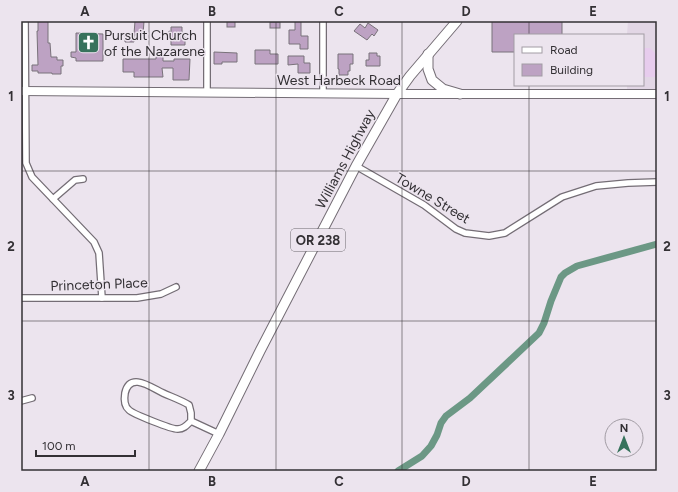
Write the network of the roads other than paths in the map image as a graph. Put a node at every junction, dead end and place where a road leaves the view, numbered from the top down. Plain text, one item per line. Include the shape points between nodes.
1 (25, 21) edge
2 (207, 21) edge
3 (322, 21) edge
4 (457, 21) edge
5 (428, 54) junction
6 (23, 91) edge
7 (207, 92) junction
8 (323, 93) junction
9 (397, 94) junction
10 (460, 94) junction
11 (657, 94) edge
12 (356, 166) junction
13 (83, 179) dead end
14 (657, 182) edge
15 (53, 199) junction
16 (176, 287) dead end
17 (21, 298) edge
18 (102, 298) junction
19 (32, 398) dead end
20 (21, 401) edge
21 (191, 421) junction
22 (218, 434) junction
23 (199, 471) edge

1 - 6 street
2 - 7 street
3 - 8 street
4 - 5 main road, Williams Highway / OR 238
5 - 9 main road, Williams Highway / OR 238
5 - 10 main road via 428,69 432,80 443,90
6 - 7 street, West Harbeck Road
6 - 15 street via 26,163 32,177
7 - 8 street, West Harbeck Road
8 - 9 street, West Harbeck Road
9 - 10 street, West Harbeck Road
9 - 12 main road, Williams Highway / OR 238
10 - 11 street, West Harbeck Road
12 - 14 street, Towne Street via 424,205 456,229 465,233 489,236 505,233 562,197 596,186
12 - 22 main road, Williams Highway / OR 238
13 - 15 street via 75,180
15 - 18 street via 94,242 99,253
16 - 18 street, Princeton Place via 161,294 137,298
17 - 18 street, Princeton Place
19 - 20 street
21 - 21 street via 189,405 181,400 135,382 126,390 125,404 129,410 142,417 176,430 184,428
21 - 22 street
22 - 23 main road, Williams Highway / OR 238

